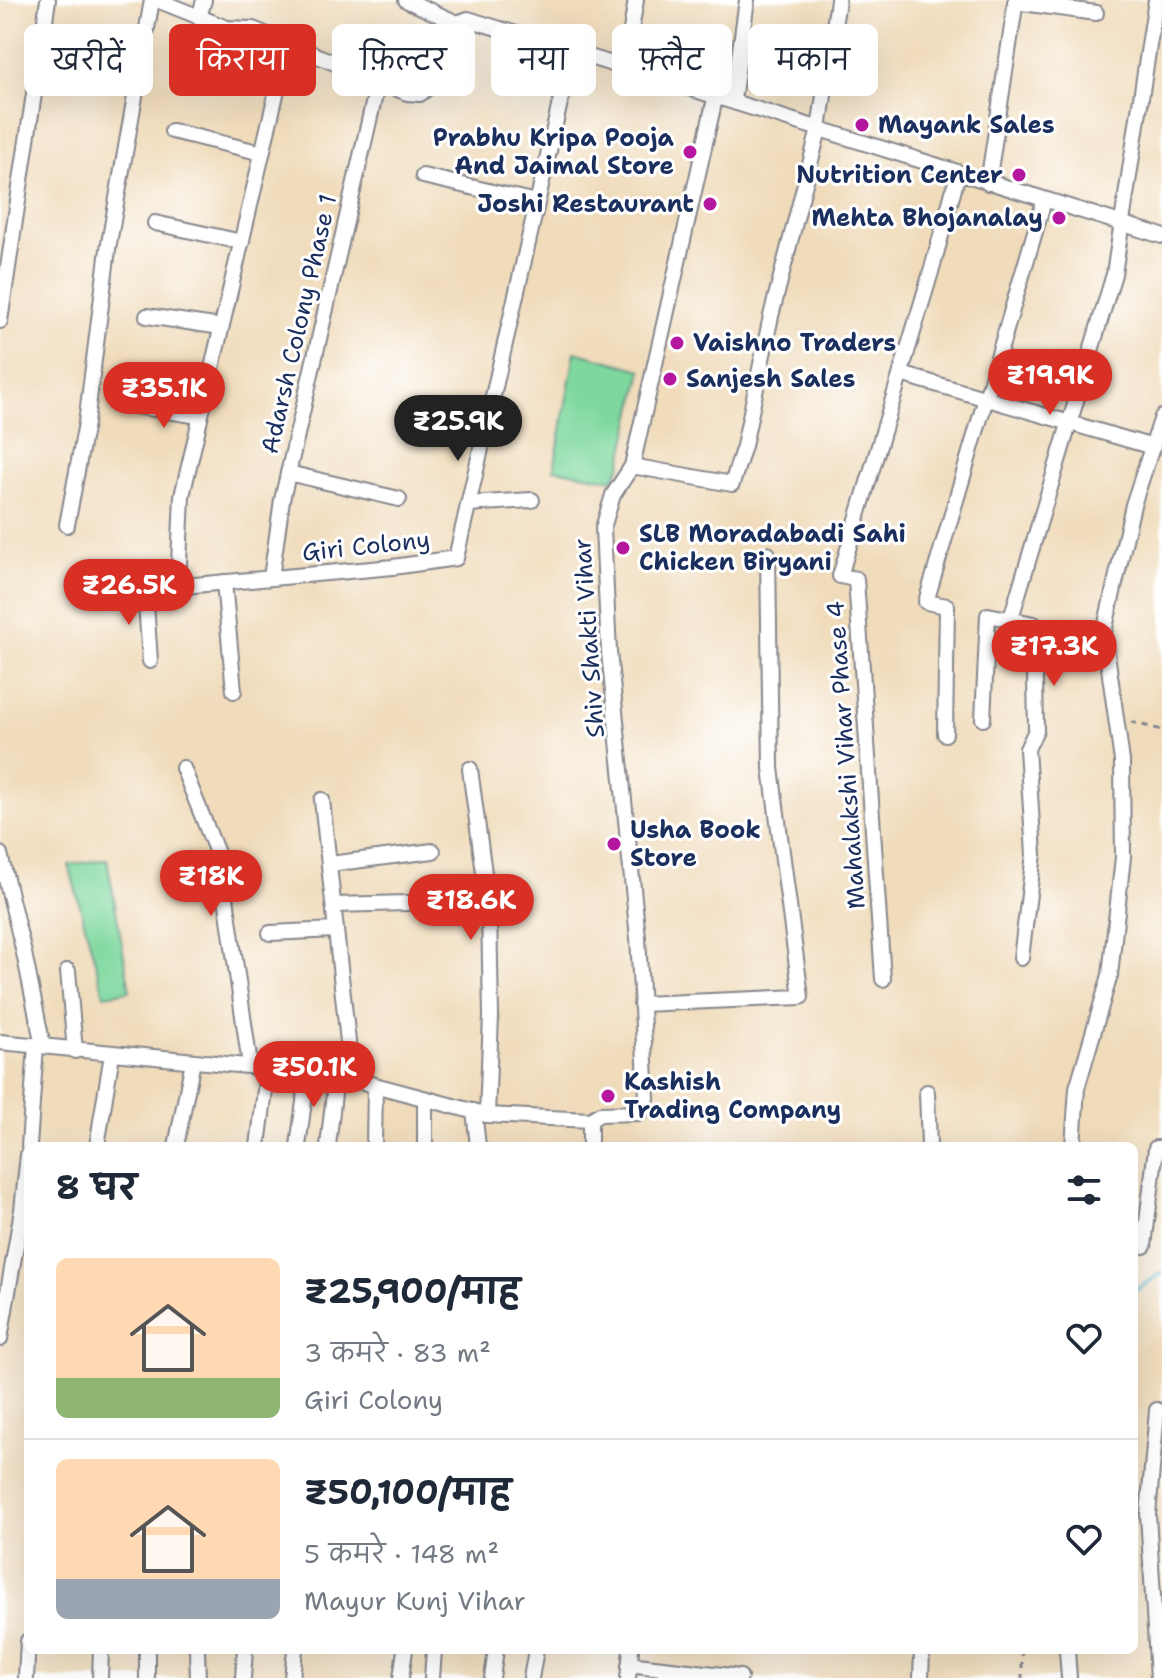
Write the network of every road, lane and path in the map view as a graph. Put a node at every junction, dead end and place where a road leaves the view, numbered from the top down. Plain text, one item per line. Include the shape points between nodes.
1 (48, 0) edge
2 (154, 0) edge
3 (204, 0) edge
4 (406, 0) edge
5 (636, 0) edge
6 (747, 0) edge
7 (838, 0) edge
8 (1156, 0) edge
9 (1016, 1) edge
10 (1096, 13) dead end
11 (199, 18) junction
12 (457, 23) joint
13 (216, 24) edge
14 (632, 24) edge
15 (491, 26) edge
16 (275, 96) edge
17 (375, 96) edge
18 (561, 96) edge
19 (716, 96) edge
20 (722, 96) edge
21 (733, 100) junction
22 (819, 129) junction
23 (172, 131) dead end
24 (262, 153) junction
25 (958, 174) junction
26 (423, 176) dead end
27 (988, 183) junction
28 (1044, 201) junction
29 (536, 202) junction
30 (155, 223) dead end
31 (1123, 225) junction
32 (1162, 236) edge
33 (242, 242) junction
34 (147, 316) dead end
35 (0, 321) edge
36 (221, 327) junction
37 (901, 374) junction
38 (986, 397) junction
39 (136, 406) dead end
40 (199, 416) junction
41 (1068, 421) junction
42 (1161, 427) edge
43 (1153, 447) junction
44 (632, 466) junction
45 (288, 473) junction
46 (399, 499) dead end
47 (532, 500) dead end
48 (468, 504) junction
49 (67, 525) dead end
50 (768, 554) dead end
51 (271, 578) junction
52 (224, 582) junction
53 (178, 586) junction
54 (145, 589) junction
55 (96, 594) dead end
56 (1011, 618) junction
57 (150, 661) dead end
58 (234, 691) dead end
59 (1116, 717) junction
60 (983, 719) dead end
61 (1162, 730) edge
62 (945, 734) dead end
63 (183, 768) dead end
64 (470, 769) dead end
65 (322, 800) dead end
66 (433, 851) dead end
67 (0, 854) edge
68 (330, 864) junction
69 (408, 903) dead end
70 (334, 905) junction
71 (336, 930) junction
72 (270, 933) dead end
73 (1021, 958) dead end
74 (68, 971) dead end
75 (883, 979) dead end
76 (641, 1004) junction
77 (0, 1042) edge
78 (40, 1046) junction
79 (75, 1051) junction
80 (112, 1054) junction
81 (193, 1061) junction
82 (250, 1065) junction
83 (268, 1066) junction
84 (308, 1072) junction
85 (336, 1077) junction
86 (352, 1079) junction
87 (375, 1086) junction
88 (927, 1092) dead end
89 (425, 1100) junction
90 (480, 1113) junction
91 (590, 1120) junction
92 (29, 1142) edge
93 (98, 1142) edge
94 (177, 1142) edge
95 (258, 1142) edge
96 (299, 1142) edge
97 (328, 1142) edge
98 (374, 1142) edge
99 (425, 1142) edge
100 (478, 1142) edge
101 (590, 1142) edge
102 (929, 1142) edge
103 (1073, 1142) edge
104 (1162, 1148) edge
105 (24, 1181) edge
106 (1144, 1246) dead end
107 (0, 1339) edge
108 (1157, 1410) dead end
109 (27, 1654) edge
110 (101, 1654) edge
111 (147, 1654) edge
112 (197, 1654) edge
113 (245, 1654) edge
114 (295, 1654) edge
115 (404, 1654) edge
116 (434, 1654) edge
117 (495, 1654) edge
118 (535, 1654) edge
119 (922, 1654) edge
120 (1022, 1654) edge
121 (1067, 1654) edge
122 (629, 1672) edge
123 (740, 1677) edge
124 (26, 1678) edge
125 (100, 1678) edge
126 (147, 1678) edge
127 (198, 1678) edge
128 (243, 1678) edge
129 (292, 1678) edge
130 (401, 1678) edge
131 (432, 1678) edge
132 (492, 1678) edge
133 (531, 1678) edge
134 (921, 1678) edge
135 (1022, 1678) edge
136 (1069, 1678) edge
137 (1158, 1678) edge

1 - 35 street
2 - 11 street
2 - 49 street via 108,249
3 - 11 street
4 - 12 street
5 - 14 street
6 - 21 street
7 - 22 street
8 - 31 street
9 - 10 street
9 - 27 street
11 - 13 street
12 - 15 street via 468,19
16 - 24 street
17 - 45 street, Adarsh Colony Phase 1
18 - 29 street, Giri Colony
19 - 44 street, Shiv Shakti Vihar
20 - 21 street
21 - 22 street
22 - 25 street
22 - 44 street via 732,484
23 - 24 street
24 - 33 street
25 - 27 street
25 - 37 street, Mahalakshi Vihar Phase 4
26 - 29 street
27 - 28 street
28 - 31 street
28 - 38 street
29 - 48 street, Giri Colony
30 - 33 street
31 - 32 street
31 - 41 street via 1114,274
33 - 36 street
34 - 36 street
36 - 40 street
37 - 38 street
37 - 75 street, Mahalakshi Vihar Phase 4 via 840,576 856,579
38 - 41 street
38 - 62 street via 926,602 947,606
39 - 40 street
40 - 53 street via 182,496
41 - 43 street
41 - 56 street
42 - 43 street
43 - 59 street via 1133,505 1104,632
44 - 76 street, Shiv Shakti Vihar via 613,495 603,528
45 - 46 street
45 - 51 street, Adarsh Colony Phase 1
47 - 48 street
48 - 51 street, Giri Colony via 456,558
50 - 76 street via 771,768 801,997
51 - 52 street, Giri Colony
52 - 53 street, Giri Colony
52 - 58 street
53 - 54 street, Giri Colony
54 - 55 street, Giri Colony
54 - 57 street
56 - 60 street via 988,615
56 - 73 street via 1034,624 1036,730 1027,749 1034,854
59 - 61 path
59 - 103 street via 1123,857 1117,922 1110,975 1077,1088
63 - 82 street via 221,863
64 - 90 street via 489,910 491,1016
65 - 68 street
66 - 68 street
67 - 78 street
68 - 70 street
69 - 70 street
70 - 71 street
71 - 72 street
71 - 86 street
74 - 79 street
76 - 91 street, Shiv Shakti Vihar via 646,1106 640,1113 600,1114
77 - 78 street
78 - 79 street
78 - 92 street
79 - 80 street
80 - 81 street
80 - 93 street
81 - 82 street
81 - 94 street
82 - 83 street
83 - 84 street
83 - 95 street
84 - 85 street
84 - 96 street
85 - 86 street
85 - 97 street
86 - 87 street
87 - 89 street
87 - 98 street
88 - 102 street
89 - 90 street
89 - 99 street
90 - 91 street
90 - 100 street
91 - 101 street
104 - 106 street via 1156,1148
105 - 107 street
108 - 137 street via 1148,1515
109 - 124 street
110 - 125 street
111 - 126 street
112 - 127 street
113 - 128 street
114 - 129 street
115 - 130 street
116 - 131 street
117 - 132 street
118 - 133 street
119 - 134 street
120 - 135 path
121 - 136 street
122 - 123 street via 637,1665

